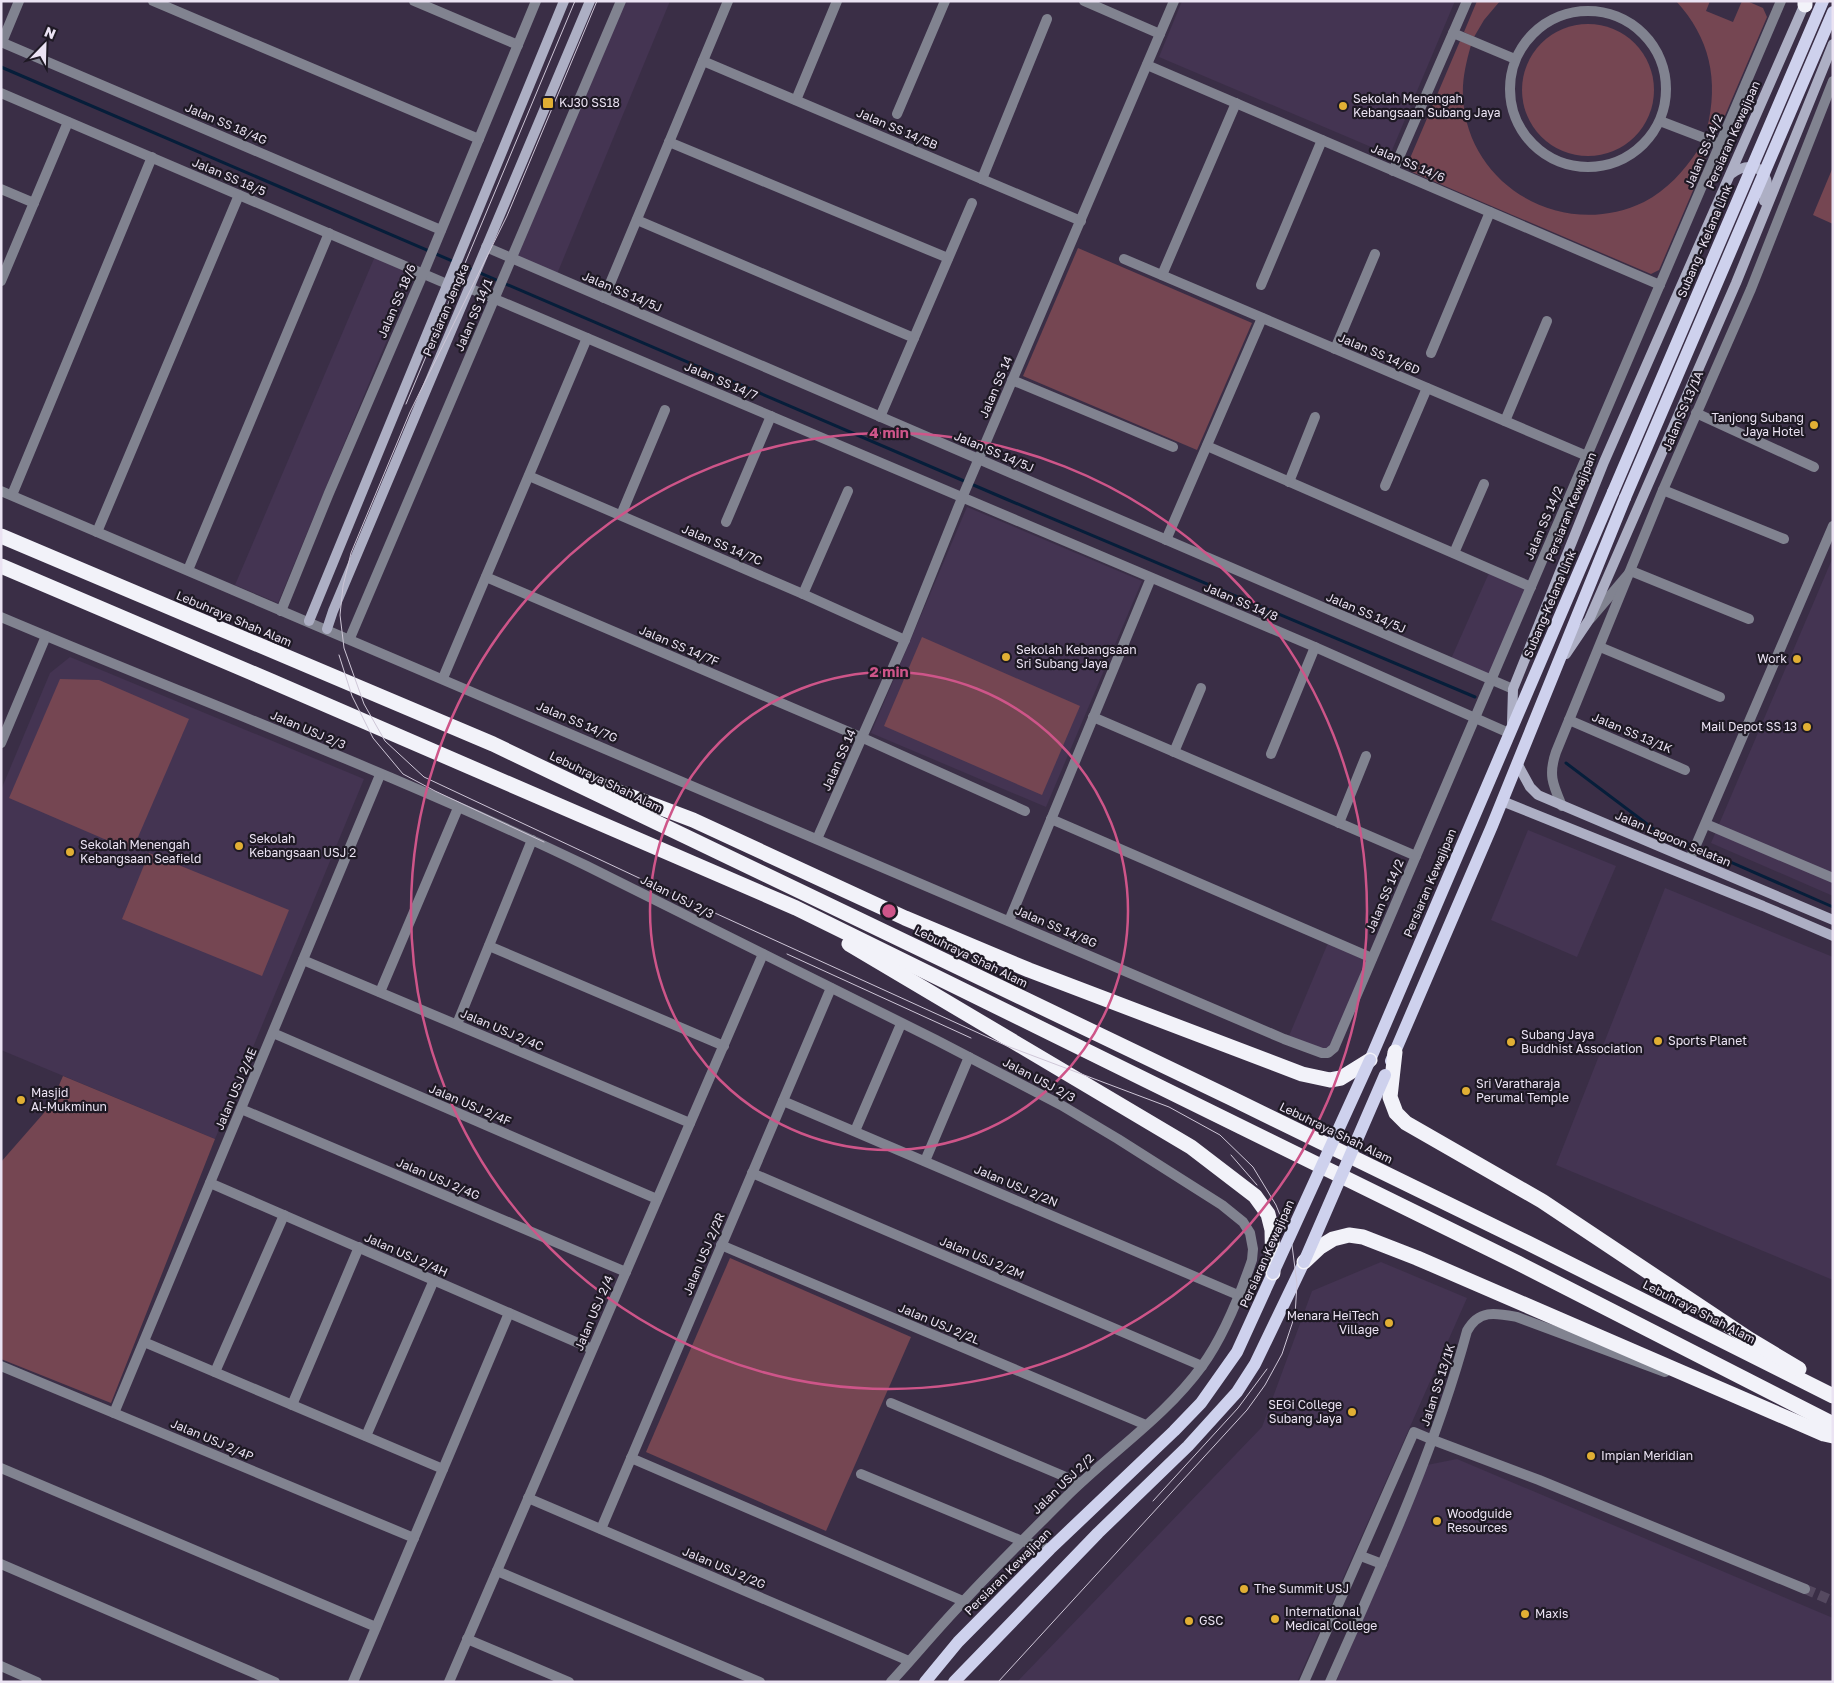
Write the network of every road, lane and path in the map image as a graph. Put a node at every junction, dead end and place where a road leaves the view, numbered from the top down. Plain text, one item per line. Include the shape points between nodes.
1 (19, 1) edge
2 (153, 1) edge
3 (414, 1) edge
4 (536, 1) edge
5 (564, 1) edge
6 (590, 1) edge
7 (621, 1) edge
8 (728, 1) edge
9 (838, 1) edge
10 (945, 1) edge
11 (1084, 1) edge
12 (1174, 1) edge
13 (1467, 1) edge
14 (1781, 1) edge
15 (1823, 1) edge
16 (1806, 2) edge
17 (1833, 12) edge
18 (1047, 19) dead end
19 (1454, 33) junction
20 (1160, 34) junction
21 (2, 42) edge
22 (1833, 44) edge
23 (518, 45) junction
24 (1515, 59) junction
25 (703, 60) junction
26 (1147, 65) junction
27 (1833, 81) edge
28 (1, 93) edge
29 (796, 100) junction
30 (1236, 103) junction
31 (897, 114) dead end
32 (1660, 121) junction
33 (68, 122) junction
34 (479, 139) junction
35 (1322, 140) junction
36 (669, 142) junction
37 (1720, 144) junction
38 (152, 157) junction
39 (1393, 171) junction
40 (1730, 175) junction
41 (982, 179) junction
42 (1, 189) edge
43 (239, 195) junction
44 (34, 203) junction
45 (972, 203) dead end
46 (1490, 212) junction
47 (637, 220) junction
48 (1080, 221) junction
49 (441, 230) junction
50 (329, 233) junction
51 (1756, 233) junction
52 (486, 248) junction
53 (1375, 254) dead end
54 (512, 258) junction
55 (948, 258) junction
56 (1124, 259) dead end
57 (423, 274) junction
58 (1162, 275) junction
59 (1, 281) edge
60 (447, 284) junction
61 (1261, 285) dead end
62 (1660, 285) junction
63 (469, 288) junction
64 (494, 298) junction
65 (604, 298) junction
66 (1262, 318) junction
67 (1547, 321) dead end
68 (587, 338) junction
69 (914, 338) junction
70 (1335, 349) junction
71 (1431, 352) dead end
72 (1012, 380) junction
73 (1426, 388) junction
74 (665, 410) dead end
75 (1696, 412) junction
76 (770, 416) junction
77 (880, 417) junction
78 (1315, 417) dead end
79 (1505, 421) junction
80 (1207, 446) junction
81 (1172, 447) dead end
82 (1587, 456) junction
83 (979, 460) junction
84 (1814, 467) dead end
85 (529, 476) junction
86 (1289, 482) junction
87 (1484, 484) dead end
88 (1385, 486) dead end
89 (966, 488) junction
90 (1663, 490) junction
91 (1, 491) edge
92 (848, 491) dead end
93 (1613, 492) joint
94 (12, 495) junction
95 (621, 515) junction
96 (726, 522) dead end
97 (1, 526) edge
98 (1832, 527) edge
99 (97, 532) junction
100 (1, 536) edge
101 (1166, 540) junction
102 (1784, 540) dead end
103 (1454, 553) junction
104 (1, 566) edge
105 (188, 570) junction
106 (1631, 571) junction
107 (1, 577) edge
108 (486, 578) junction
109 (1151, 578) junction
110 (1531, 586) junction
111 (803, 594) junction
112 (316, 603) junction
113 (177, 611) junction
114 (281, 611) junction
115 (332, 611) junction
116 (1, 617) edge
117 (1749, 619) dead end
118 (1590, 620) junction
119 (309, 621) junction
120 (327, 629) junction
121 (162, 635) junction
122 (46, 636) junction
123 (350, 638) junction
124 (905, 640) junction
125 (1315, 647) junction
126 (1600, 648) junction
127 (1556, 668) junction
128 (443, 678) junction
129 (1491, 680) junction
130 (1201, 688) dead end
131 (1513, 689) junction
132 (1720, 697) dead end
133 (1093, 717) junction
134 (1475, 717) junction
135 (6, 720) edge
136 (1569, 720) junction
137 (1511, 730) junction
138 (862, 738) junction
139 (1, 743) edge
140 (493, 744) junction
141 (1174, 752) junction
142 (1271, 754) dead end
143 (1366, 756) dead end
144 (1517, 764) junction
145 (1684, 770) dead end
146 (380, 774) junction
147 (1502, 800) junction
148 (1562, 806) junction
149 (458, 808) junction
150 (1025, 811) dead end
151 (1051, 819) junction
152 (1339, 823) junction
153 (1706, 824) junction
154 (817, 839) junction
155 (532, 840) junction
156 (1416, 856) junction
157 (1690, 859) junction
158 (1833, 878) edge
159 (796, 908) junction
160 (1833, 920) edge
161 (1009, 921) junction
162 (1833, 936) edge
163 (489, 946) junction
164 (763, 954) junction
165 (1372, 958) junction
166 (303, 960) junction
167 (831, 988) junction
168 (380, 992) junction
169 (457, 1024) junction
170 (901, 1024) junction
171 (273, 1033) junction
172 (724, 1046) junction
173 (1395, 1052) junction
174 (1328, 1053) joint
175 (968, 1057) junction
176 (1370, 1060) junction
177 (783, 1101) junction
178 (241, 1109) junction
179 (690, 1122) junction
180 (855, 1132) junction
181 (925, 1161) junction
182 (752, 1173) junction
183 (210, 1183) junction
184 (657, 1199) junction
185 (284, 1215) junction
186 (722, 1245) junction
187 (359, 1247) junction
188 (1304, 1262) junction
189 (626, 1272) junction
190 (1273, 1273) junction
191 (434, 1280) junction
192 (1238, 1295) junction
193 (509, 1313) junction
194 (144, 1342) junction
195 (592, 1349) junction
196 (1, 1366) edge
197 (1202, 1366) junction
198 (215, 1372) junction
199 (1704, 1383) junction
200 (1833, 1389) edge
201 (1833, 1396) edge
202 (891, 1403) dead end
203 (292, 1405) junction
204 (114, 1413) junction
205 (1833, 1424) edge
206 (1146, 1425) junction
207 (366, 1436) junction
208 (1833, 1436) edge
209 (1433, 1440) junction
210 (631, 1458) junction
211 (1, 1468) edge
212 (443, 1469) junction
213 (861, 1474) dead end
214 (1080, 1483) junction
215 (528, 1498) junction
216 (601, 1529) junction
217 (414, 1538) junction
218 (1022, 1541) junction
219 (1050, 1549) junction
220 (1361, 1556) junction
221 (1, 1564) edge
222 (1382, 1564) junction
223 (497, 1571) junction
224 (1804, 1590) tunnel mouth
225 (963, 1601) junction
226 (376, 1627) junction
227 (467, 1639) junction
228 (909, 1661) junction
229 (1, 1666) edge
230 (38, 1682) edge
231 (275, 1682) edge
232 (353, 1682) edge
233 (449, 1682) edge
234 (569, 1682) edge
235 (760, 1682) edge
236 (891, 1682) edge
237 (925, 1682) edge
238 (954, 1682) edge
239 (1304, 1682) edge
240 (1330, 1682) edge

1 - 21 street
2 - 34 street
3 - 23 street
4 - 23 street, Jalan SS 18/6
5 - 60 main road, Persiaran Jengka
6 - 52 main road, Persiaran Jengka
7 - 54 street, Jalan SS 14/1
8 - 25 street
9 - 29 street
10 - 31 street
11 - 20 street
12 - 20 street, Jalan SS 14
13 - 19 street
14 - 37 street, Jalan SS 14/2
15 - 93 main road, Subang - Kelana Link, bridge
16 - 40 main road, Persiaran Kewajipan
17 - 127 main road, bridge
18 - 41 street
19 - 24 street
19 - 39 street
20 - 26 street, Jalan SS 14
21 - 49 street, Jalan SS 18/4G
22 - 51 main road
23 - 34 street, Jalan SS 18/6
24 - 32 street via 1510,100 1515,120 1540,151 1558,161 1598,167 1617,162 1650,138
24 - 32 street via 1525,40 1562,14 1584,10 1607,13 1628,21 1646,36 1659,54 1666,76 1666,99
25 - 29 street, Jalan SS 14/5B
25 - 36 street
26 - 30 street, Jalan SS 14/6
26 - 48 street, Jalan SS 14
27 - 75 street, Jalan SS 13/1A via 1751,289
28 - 33 street, Jalan SS 18/5
29 - 41 street, Jalan SS 14/5B
30 - 35 street, Jalan SS 14/6
30 - 58 street
32 - 37 street
33 - 38 street, Jalan SS 18/5
33 - 44 street
34 - 49 street, Jalan SS 18/6
35 - 39 street, Jalan SS 14/6
35 - 61 street
36 - 47 street
36 - 55 street
37 - 62 street, Jalan SS 14/2
38 - 43 street, Jalan SS 18/5
38 - 94 street
39 - 46 street, Jalan SS 14/6
40 - 51 main road via 1746,166 1757,168 1766,178 1767,188
40 - 131 main road, Persiaran Kewajipan via 1604,462
41 - 48 street, Jalan SS 14/5B
42 - 44 street
43 - 50 street, Jalan SS 18/5
43 - 99 street
44 - 59 street
45 - 55 street
46 - 62 street, Jalan SS 14/6
46 - 71 street
47 - 65 street
47 - 69 street
48 - 72 street, Jalan SS 14
49 - 57 street, Jalan SS 18/6
50 - 57 street, Jalan SS 18/5
50 - 105 street
51 - 118 main road
52 - 54 street, Jalan SS 14/5J
52 - 63 main road, Persiaran Jengka
53 - 70 street
54 - 64 street, Jalan SS 14/1
54 - 65 street, Jalan SS 14/5J
55 - 69 street
56 - 58 street, Jalan SS 14/6D
57 - 60 street, Jalan SS 18/5
57 - 114 street, Jalan SS 18/6
58 - 66 street, Jalan SS 14/6D
60 - 112 main road, Persiaran Jengka
62 - 82 street, Jalan SS 14/2
63 - 64 street, Jalan SS 14/7
63 - 115 main road, Persiaran Jengka
64 - 68 street, Jalan SS 14/7
64 - 123 street, Jalan SS 14/1
65 - 77 street, Jalan SS 14/5J
66 - 70 street, Jalan SS 14/6D
66 - 80 street
67 - 79 street
68 - 76 street, Jalan SS 14/7
68 - 85 street
69 - 77 street
70 - 73 street, Jalan SS 14/6D
72 - 81 street
72 - 83 street, Jalan SS 14
73 - 79 street, Jalan SS 14/6D
73 - 88 street
74 - 95 street
75 - 84 street
75 - 90 street, Jalan SS 13/1A
76 - 89 street, Jalan SS 14/7
76 - 96 street
77 - 83 street, Jalan SS 14/5J
78 - 86 street
79 - 82 street, Jalan SS 14/6D
80 - 86 street
80 - 101 street
82 - 110 street, Jalan SS 14/2
83 - 89 street, Jalan SS 14
83 - 101 street, Jalan SS 14/5J
85 - 95 street, Jalan SS 14/7C
85 - 108 street
86 - 103 street
87 - 103 street
89 - 109 street, Jalan SS 14/8
89 - 124 street, Jalan SS 14
90 - 102 street
90 - 106 street, Jalan SS 13/1A
91 - 94 street
92 - 111 street
93 - 137 main road, Subang-Kelana Link
94 - 99 street
95 - 111 street, Jalan SS 14/7C
97 - 113 highway
98 - 153 street
99 - 105 street
100 - 113 highway, Lebuhraya Shah Alam
101 - 129 street, Jalan SS 14/5J
103 - 110 street
104 - 121 highway
105 - 114 street
106 - 117 street
106 - 118 street
106 - 126 street, Jalan SS 13/1A
107 - 121 highway
108 - 128 street
108 - 138 street, Jalan SS 14/7F
109 - 125 street, Jalan SS 14/8
109 - 133 street
110 - 129 street, Jalan SS 14/2
111 - 124 street, Jalan SS 14/7C
112 - 115 main road via 322,613
112 - 119 main road, Persiaran Jengka
113 - 140 highway, Lebuhraya Shah Alam
114 - 119 street
115 - 120 main road, Persiaran Jengka
116 - 122 street, Jalan USJ 2/3
118 - 127 main road
119 - 120 street
120 - 123 street, Jalan SS 14/7G
121 - 159 highway
122 - 135 street
122 - 146 street, Jalan USJ 2/3
123 - 128 street, Jalan SS 14/7G
124 - 138 street, Jalan SS 14
125 - 134 street, Jalan SS 14/8
125 - 142 street
126 - 132 street
126 - 136 street, Jalan SS 13/1A
127 - 144 main road
128 - 154 street, Jalan SS 14/7G
129 - 131 street, Jalan SS 14/5J
129 - 134 street, Jalan SS 14/2
130 - 141 street
131 - 137 main road, Persiaran Kewajipan
133 - 141 street
133 - 151 street
134 - 137 street, Jalan SS 14/8
134 - 156 street, Jalan SS 14/2
135 - 139 street
136 - 145 street, Jalan SS 13/1K
136 - 148 street, Jalan SS 13/1A via 1551,774
137 - 176 main road, Persiaran Kewajipan
138 - 150 street, Jalan SS 14/7F
138 - 154 street, Jalan SS 14
140 - 176 highway via 693,820 905,918 1029,970 1302,1074 1330,1080 1341,1078
140 - 201 highway, Lebuhraya Shah Alam via 1233,1099
141 - 152 street
143 - 152 street
144 - 147 main road
144 - 148 main road, Jalan Lagoon Selatan via 1538,795
146 - 149 street, Jalan USJ 2/3
146 - 166 street, Jalan USJ 2/4E
147 - 162 main road
147 - 173 main road
148 - 157 main road, Jalan Lagoon Selatan
149 - 155 street, Jalan USJ 2/3
149 - 168 street
151 - 161 street
151 - 165 street
152 - 156 street
153 - 157 street
153 - 158 street
154 - 161 street, Jalan SS 14/8G
155 - 163 street
155 - 164 street, Jalan USJ 2/3
156 - 165 street, Jalan SS 14/2
157 - 160 main road, Jalan Lagoon Selatan
159 - 190 highway via 843,940 1191,1147 1255,1196 1268,1214 1272,1230
159 - 205 highway via 1518,1263
161 - 174 street, Jalan SS 14/8G via 1284,1039
163 - 169 street
163 - 172 street
164 - 167 street, Jalan USJ 2/3
164 - 172 street, Jalan USJ 2/4
165 - 174 street, Jalan SS 14/2 via 1334,1048
166 - 168 street, Jalan USJ 2/4C
166 - 171 street, Jalan USJ 2/4E
167 - 170 street, Jalan USJ 2/3
167 - 177 street, Jalan USJ 2/2R
168 - 169 street, Jalan USJ 2/4C
169 - 179 street, Jalan USJ 2/4C
170 - 175 street, Jalan USJ 2/3
170 - 180 street
171 - 178 street, Jalan USJ 2/4E
171 - 184 street, Jalan USJ 2/4F
172 - 179 street, Jalan USJ 2/4
173 - 188 main road, bridge
173 - 200 highway via 1390,1097 1396,1113 1406,1123 1542,1201 1749,1339
175 - 181 street
175 - 192 street, Jalan USJ 2/3 via 1118,1138 1243,1222 1250,1233 1253,1249
176 - 190 main road, Persiaran Kewajipan, bridge
177 - 180 street, Jalan USJ 2/2N
177 - 182 street, Jalan USJ 2/2R
178 - 183 street, Jalan USJ 2/4E
178 - 189 street, Jalan USJ 2/4G
179 - 184 street, Jalan USJ 2/4
180 - 181 street, Jalan USJ 2/2N
181 - 192 street, Jalan USJ 2/2N
182 - 186 street, Jalan USJ 2/2R
182 - 197 street, Jalan USJ 2/2M
183 - 185 street, Jalan USJ 2/4H
183 - 194 street, Jalan USJ 2/4E
184 - 189 street, Jalan USJ 2/4
185 - 187 street, Jalan USJ 2/4H
185 - 198 street
186 - 206 street, Jalan USJ 2/2L
186 - 210 street, Jalan USJ 2/2R
187 - 191 street, Jalan USJ 2/4H
187 - 203 street
188 - 199 highway via 1333,1239 1349,1235 1364,1237
188 - 238 main road via 1255,1364 1237,1392 1188,1446 1098,1533
189 - 195 street, Jalan USJ 2/4
190 - 219 main road, Persiaran Kewajipan via 1237,1352 1201,1402
191 - 193 street, Jalan USJ 2/4H
191 - 207 street
192 - 197 street, Jalan USJ 2/2
193 - 195 street, Jalan USJ 2/4H
193 - 212 street
194 - 198 street
194 - 204 street, Jalan USJ 2/4E
195 - 215 street, Jalan USJ 2/4
196 - 204 street, Jalan USJ 2/4P
197 - 206 street, Jalan USJ 2/2
198 - 203 street
199 - 208 highway
199 - 209 street, Jalan SS 13/1K via 1652,1368 1517,1317 1483,1315 1472,1323 1467,1332
202 - 214 street
203 - 207 street
204 - 217 street, Jalan USJ 2/4P
206 - 214 street, Jalan USJ 2/2
207 - 212 street
209 - 220 street, Jalan SS 13/1K via 1414,1432
209 - 222 street, Jalan SS 13/1K
209 - 224 street via 1539,1480
210 - 216 street, Jalan USJ 2/2R
210 - 225 street
211 - 226 street
212 - 217 street
213 - 218 street
214 - 218 street, Jalan USJ 2/2
215 - 216 street, Jalan USJ 2/2G
215 - 223 street, Jalan USJ 2/4
216 - 228 street, Jalan USJ 2/2G
217 - 226 street
218 - 219 street
218 - 225 street, Jalan USJ 2/2
219 - 237 main road, Persiaran Kewajipan via 958,1642
220 - 222 street
220 - 239 street, Jalan SS 13/1K
221 - 231 street
222 - 240 street, Jalan SS 13/1K
223 - 227 street, Jalan USJ 2/4
223 - 235 street
225 - 228 street, Jalan USJ 2/2
226 - 232 street
227 - 233 street, Jalan USJ 2/4
227 - 234 street
228 - 236 street, Jalan USJ 2/2
229 - 230 street

